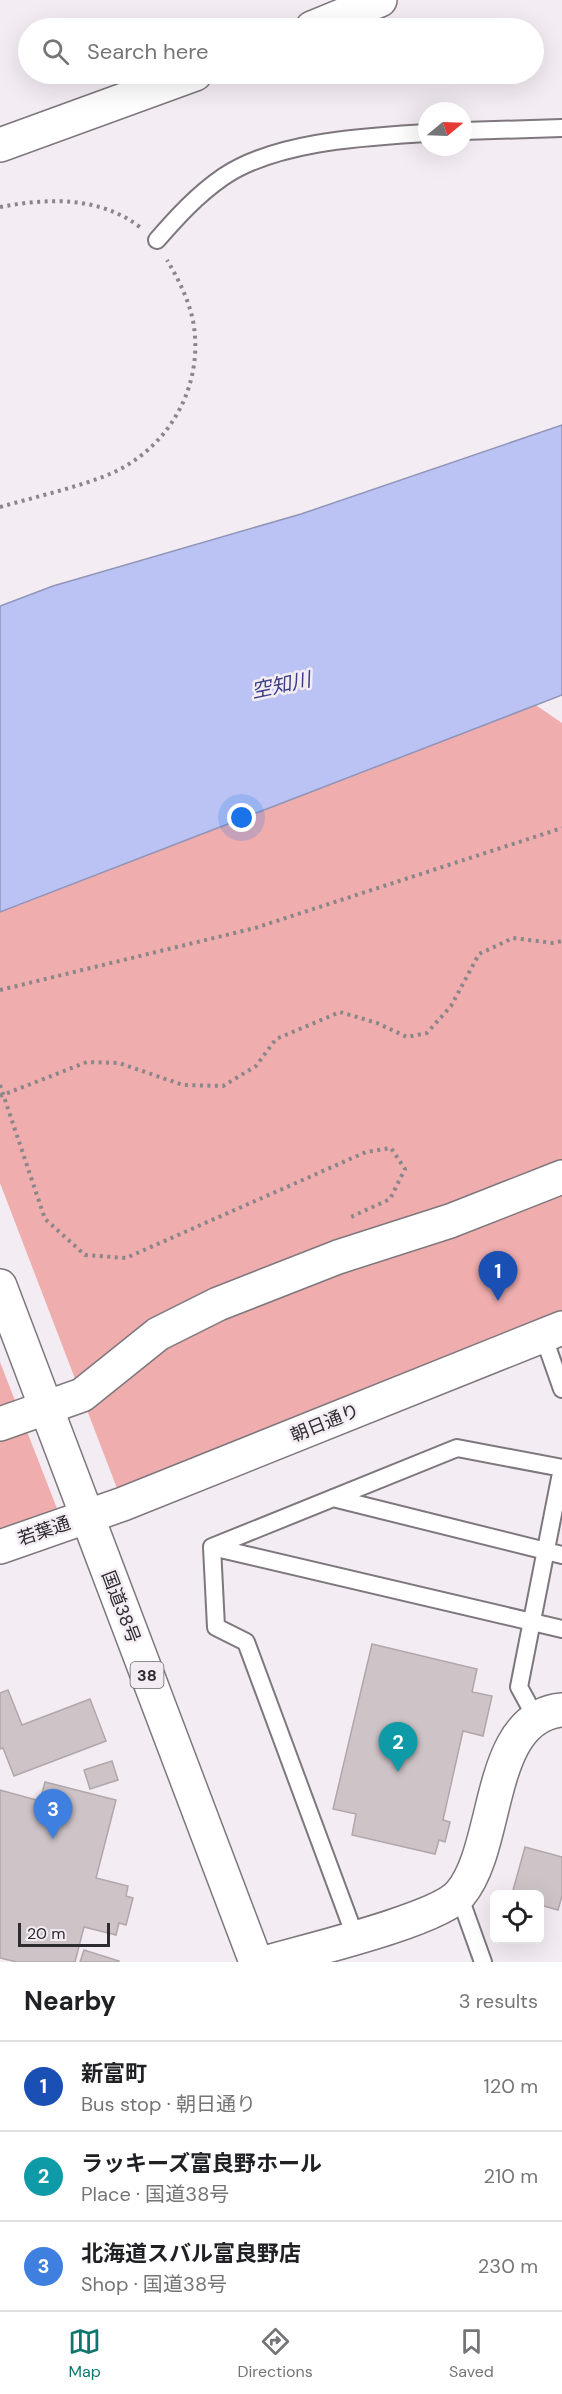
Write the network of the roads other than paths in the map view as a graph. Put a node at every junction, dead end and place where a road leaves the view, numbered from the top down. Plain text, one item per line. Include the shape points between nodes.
1 (380, 0) edge
2 (336, 18) edge
3 (168, 84) edge
4 (562, 128) edge
5 (472, 131) edge
6 (418, 134) edge
7 (0, 145) edge
8 (157, 240) road end
9 (562, 1177) edge
10 (0, 1286) edge
11 (553, 1332) edge
12 (562, 1389) edge
13 (43, 1398) junction
14 (0, 1424) edge
15 (562, 1468) edge
16 (333, 1498) junction
17 (87, 1516) junction
18 (0, 1546) edge
19 (212, 1547) junction
20 (545, 1551) junction
21 (562, 1555) edge
22 (531, 1622) junction
23 (562, 1629) edge
24 (550, 1715) edge
25 (459, 1895) junction
26 (355, 1936) junction
27 (256, 1962) edge
28 (268, 1962) edge
29 (483, 1962) edge

1 - 2 main road
3 - 7 main road
4 - 5 lane
6 - 8 lane via 374,136 264,158 224,176 186,206
9 - 13 main road via 218,1304 158,1334 82,1395
10 - 13 main road, 国道38号 / 38
11 - 12 lane
11 - 17 main road, 朝日通り
13 - 14 main road
13 - 17 main road, 国道38号 / 38
15 - 16 lane via 457,1448
15 - 20 lane
16 - 19 lane
16 - 20 lane
17 - 18 main road, 若葉通
17 - 27 main road, 国道38号 / 38
19 - 22 lane
19 - 26 lane via 216,1627 246,1642
20 - 21 lane
20 - 22 lane
22 - 23 lane
22 - 24 lane via 519,1687
24 - 25 main road via 525,1726 510,1747 480,1859
25 - 26 main road via 423,1916
25 - 29 lane
26 - 28 main road

